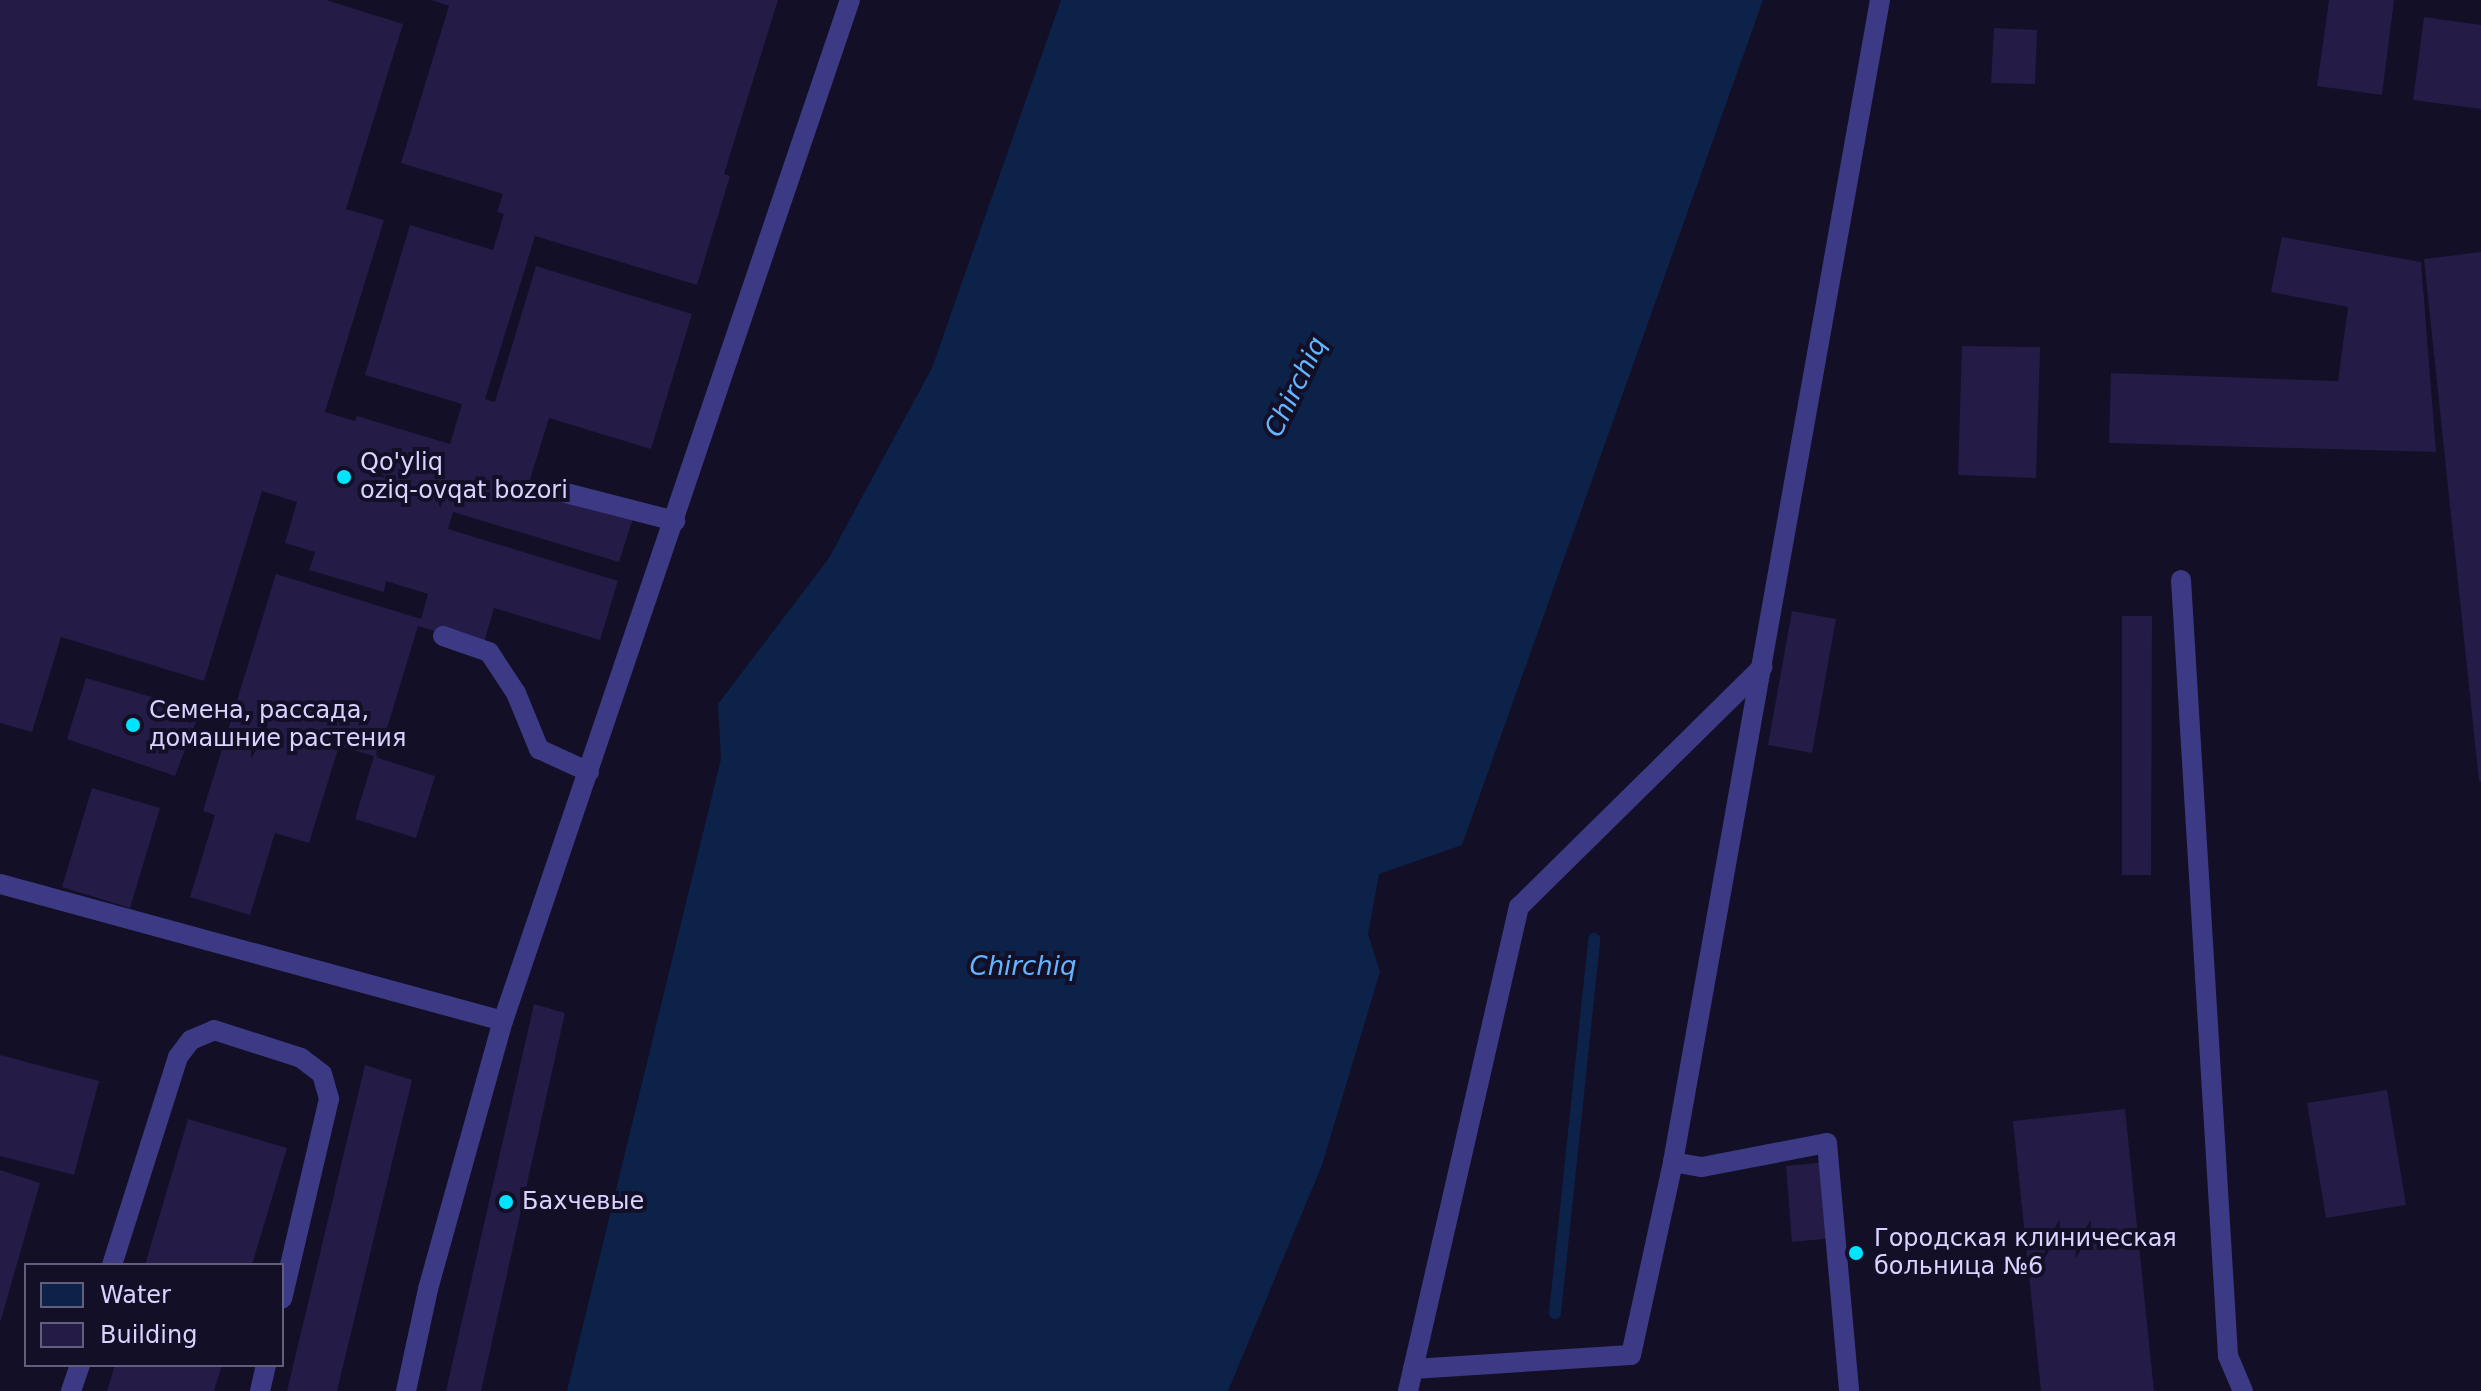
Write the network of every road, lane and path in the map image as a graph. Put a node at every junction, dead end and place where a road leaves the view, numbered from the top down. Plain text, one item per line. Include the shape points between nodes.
1 (850, 0) edge
2 (1880, 0) edge
3 (562, 492) dead end
4 (675, 521) junction
5 (2181, 580) dead end
6 (443, 636) dead end
7 (1762, 667) junction
8 (589, 772) junction
9 (0, 884) edge
10 (503, 1021) junction
11 (1673, 1162) junction
12 (113, 1263) edge
13 (284, 1290) edge
14 (79, 1367) edge
15 (266, 1367) edge
16 (1413, 1369) junction
17 (71, 1391) edge
18 (260, 1391) edge
19 (406, 1391) edge
20 (1408, 1391) edge
21 (1849, 1391) edge
22 (2243, 1391) edge

1 - 4 lane
2 - 7 lane
3 - 4 lane
4 - 8 lane
5 - 22 lane via 2228,1356
6 - 8 lane via 489,652 516,693 539,749
7 - 11 lane
7 - 16 lane via 1519,907
8 - 10 lane
9 - 10 lane
10 - 19 lane via 428,1289
11 - 16 lane via 1631,1355
11 - 21 lane via 1702,1167 1827,1143
12 - 13 lane via 178,1057 191,1040 214,1030 301,1058 322,1074 329,1099
14 - 17 lane
15 - 18 lane
16 - 20 lane

